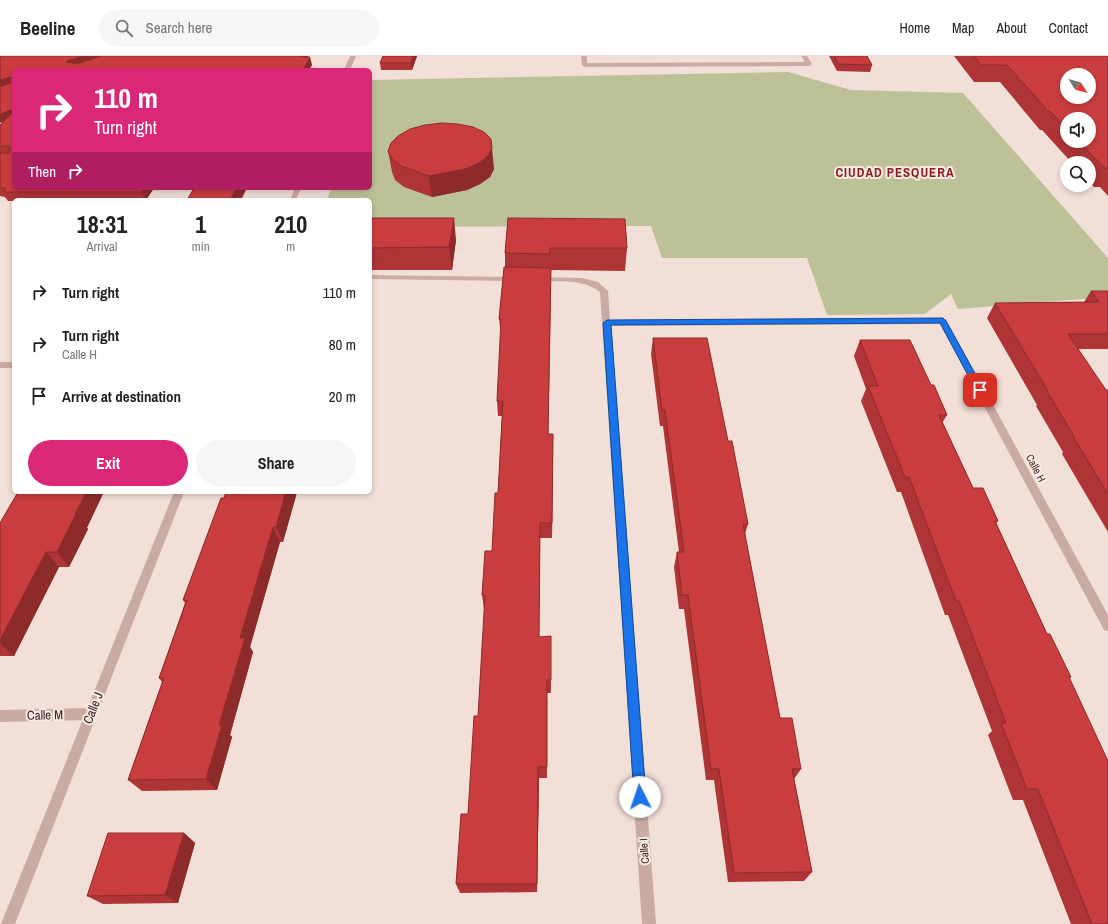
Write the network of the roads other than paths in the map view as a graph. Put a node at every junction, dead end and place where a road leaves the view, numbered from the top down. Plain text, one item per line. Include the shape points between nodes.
1 (353, 56) edge
2 (584, 56) edge
3 (804, 56) edge
4 (348, 68) edge
5 (372, 277) edge
6 (607, 323) junction
7 (0, 365) edge
8 (12, 365) edge
9 (177, 494) edge
10 (1108, 626) edge
11 (91, 714) junction
12 (0, 716) edge
13 (8, 924) edge
14 (649, 924) edge

1 - 4 street
2 - 3 street via 585,65 809,64
5 - 6 street, Calle I via 582,280 595,284 604,292
6 - 10 street, Calle H via 943,321
6 - 14 street, Calle I
7 - 8 street
9 - 11 street, Calle J
11 - 12 street, Calle M
11 - 13 street, Calle J

